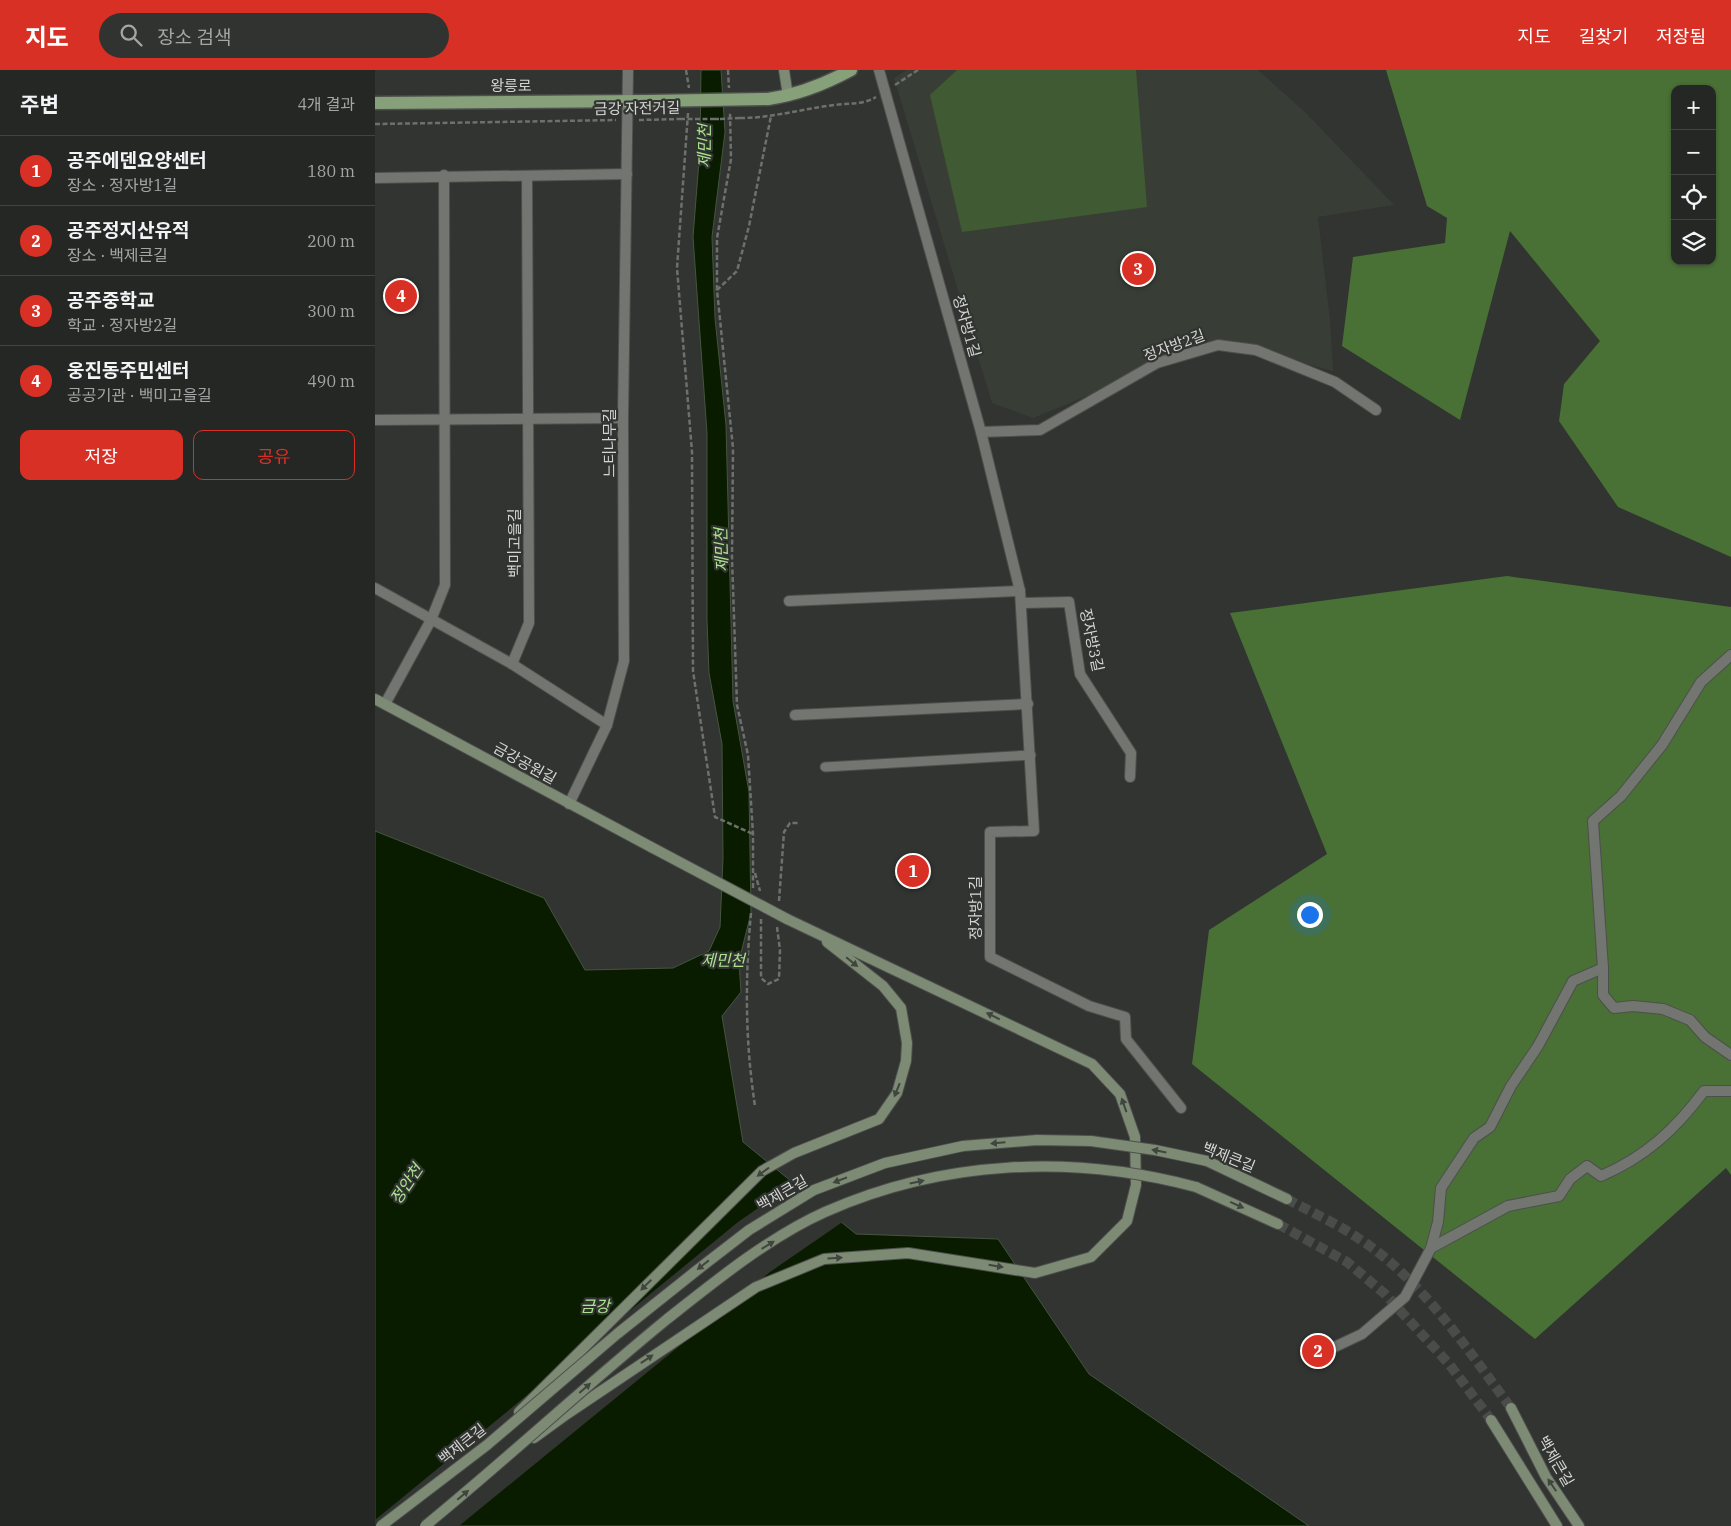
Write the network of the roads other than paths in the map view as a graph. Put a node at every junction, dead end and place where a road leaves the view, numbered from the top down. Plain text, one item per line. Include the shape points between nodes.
1 (628, 70) edge
2 (784, 70) edge
3 (851, 70) edge
4 (879, 70) edge
5 (788, 96) junction
6 (628, 100) junction
7 (375, 102) edge
8 (627, 174) junction
9 (444, 175) junction
10 (527, 176) junction
11 (375, 178) edge
12 (1376, 410) dead end
13 (623, 418) junction
14 (529, 419) junction
15 (375, 420) edge
16 (445, 420) junction
17 (981, 432) junction
18 (375, 588) edge
19 (1021, 591) junction
20 (789, 601) dead end
21 (1023, 603) junction
22 (431, 620) junction
23 (1731, 655) edge
24 (512, 664) junction
25 (375, 699) edge
26 (385, 704) junction
27 (1028, 704) junction
28 (795, 716) dead end
29 (607, 725) junction
30 (1031, 755) junction
31 (825, 767) dead end
32 (1130, 777) dead end
33 (569, 804) junction
34 (814, 931) junction
35 (1603, 968) junction
36 (1731, 1055) edge
37 (1731, 1091) edge
38 (1181, 1108) dead end
39 (1287, 1199) tunnel mouth
40 (1279, 1224) tunnel mouth
41 (1431, 1248) junction
42 (1326, 1351) dead end
43 (1511, 1408) tunnel mouth
44 (1491, 1420) tunnel mouth
45 (487, 1445) junction
46 (494, 1469) junction
47 (381, 1526) edge
48 (425, 1526) edge
49 (1557, 1526) edge
50 (1579, 1526) edge

1 - 6 street, 느티나무길
2 - 5 main road
3 - 5 main road via 831,81
4 - 17 street, 정자방1길
5 - 6 main road, 왕릉로, bridge
6 - 7 main road, 왕릉로
6 - 8 street, 느티나무길
8 - 10 street
8 - 13 street, 느티나무길
9 - 10 street
9 - 11 street
9 - 16 street
10 - 14 street, 백미고을길
12 - 17 street, 정자방2길 via 1335,382 1256,350 1218,345 1157,363 1040,430
13 - 14 street
13 - 29 street, 느티나무길 via 624,661
14 - 16 street
14 - 24 street, 백미고을길 via 529,623
15 - 16 street
16 - 22 street via 445,585
17 - 19 street, 정자방1길
18 - 22 street
19 - 20 street
19 - 21 street, 정자방1길
21 - 27 street, 정자방1길
21 - 32 street, 정자방3길 via 1069,602 1080,674 1131,753
22 - 24 street
22 - 26 street
23 - 35 street via 1701,682 1662,744 1621,796 1593,821
24 - 29 street
25 - 26 main road, 금강공원길
26 - 33 main road, 금강공원길
27 - 28 street
27 - 30 street, 정자방1길
29 - 33 street, 느티나무길
30 - 31 lane
30 - 38 street, 정자방1길 via 1034,831 991,832 990,957 1089,1006 1125,1017 1126,1039
33 - 34 main road, 금강공원길, bridge
34 -> 45 main road, bridge via 883,986 901,1008 907,1042 906,1061 897,1093 879,1119 794,1153 762,1171
46 -> 34 main road, bridge via 567,1414 756,1287 824,1259 908,1253 1035,1273 1091,1258 1127,1221 1136,1185 1135,1137 1120,1094 1092,1064
35 - 36 street via 1603,995 1614,1008 1663,1009 1690,1020 1705,1037
35 - 41 street via 1573,981 1490,1127 1474,1138 1441,1188 1438,1222
37 - 41 street via 1704,1091 1687,1114 1628,1165 1601,1176 1587,1166 1570,1179 1559,1196 1508,1206
39 -> 45 main road, 백제큰길, bridge via 1207,1161 1091,1141 1037,1140 963,1146 885,1163 814,1190 749,1230 617,1334
46 -> 40 main road, bridge via 627,1352 710,1285 763,1248 823,1213 893,1187 978,1169 1092,1168 1152,1175 1196,1187
41 - 42 street via 1405,1297 1362,1334
50 -> 43 main road, 백제큰길 via 1547,1477
44 - 49 main road
45 - 47 main road, 백제큰길, bridge
48 -> 46 main road, bridge

